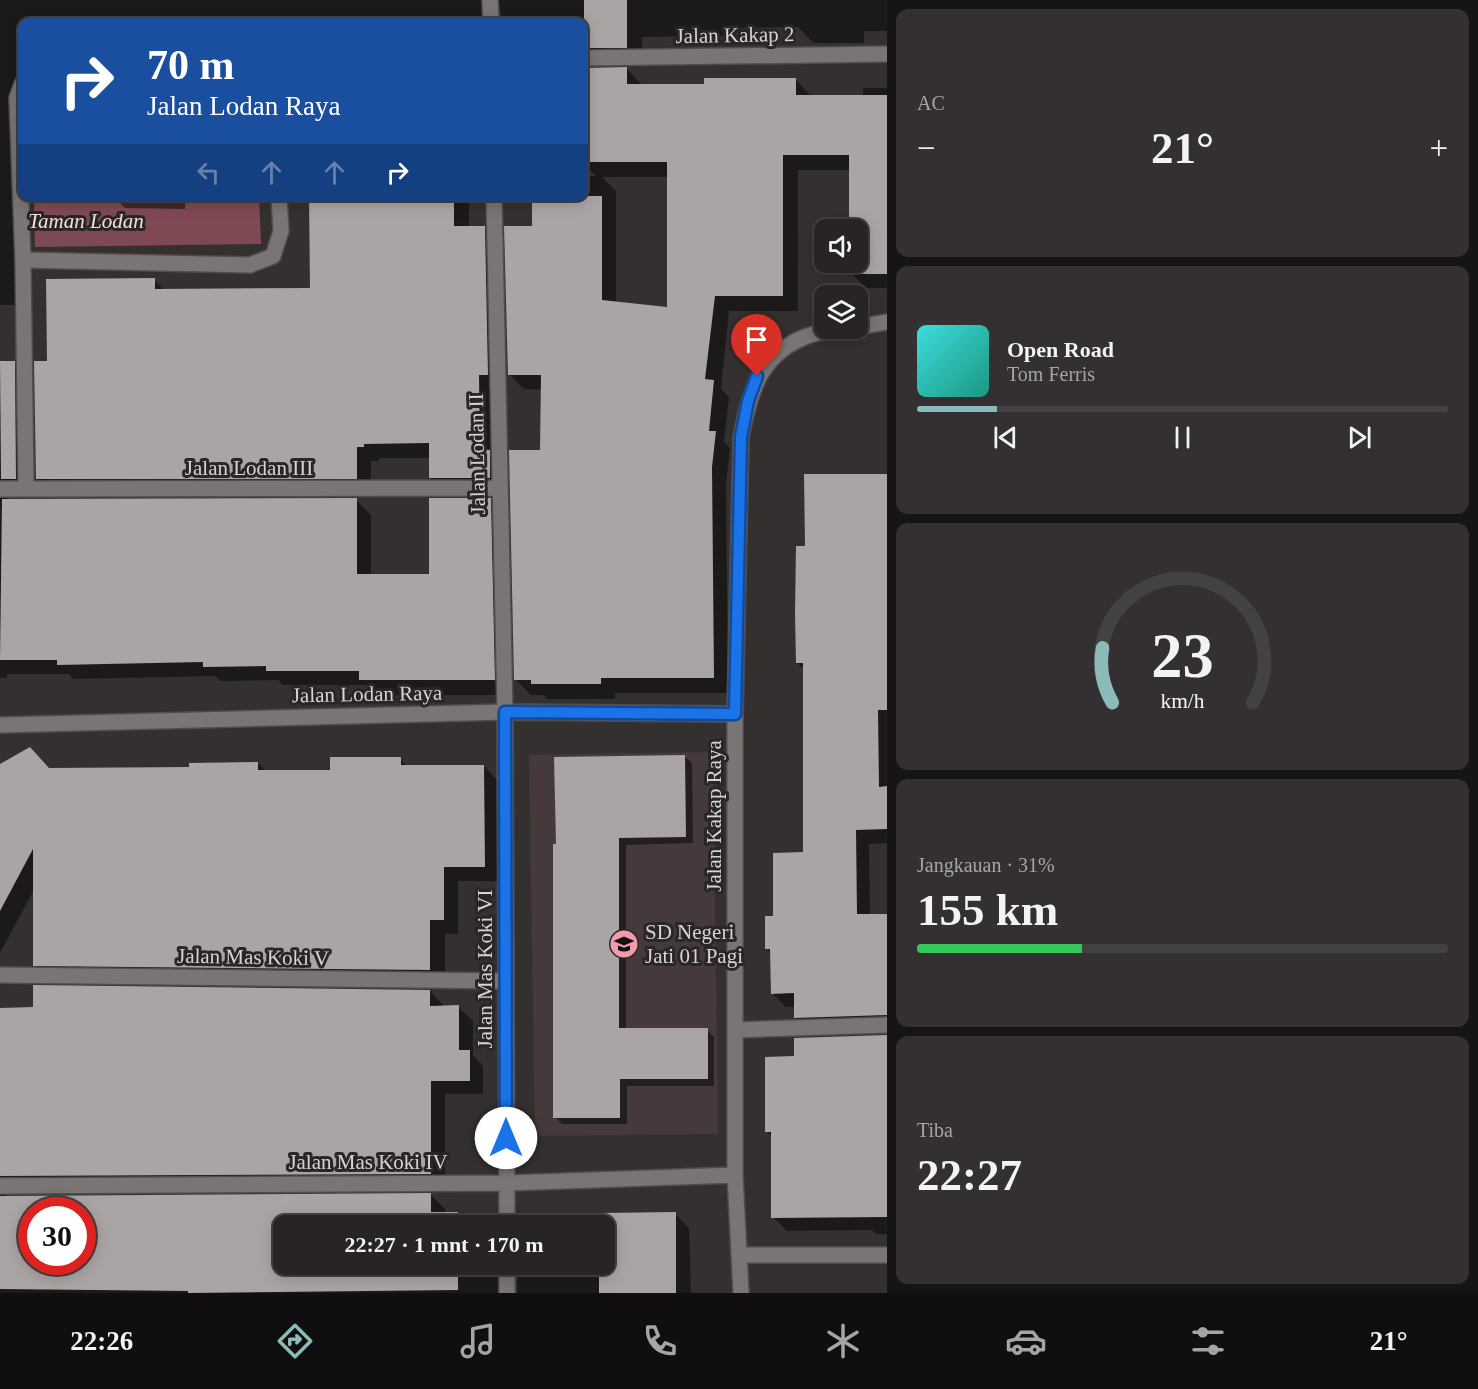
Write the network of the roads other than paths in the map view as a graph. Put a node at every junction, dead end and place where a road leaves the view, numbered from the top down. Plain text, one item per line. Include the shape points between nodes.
1 (490, 0) edge
2 (491, 18) edge
3 (887, 54) edge
4 (588, 58) edge
5 (18, 95) edge
6 (18, 125) edge
7 (21, 201) edge
8 (279, 201) edge
9 (494, 201) edge
10 (23, 260) junction
11 (887, 322) edge
12 (868, 325) edge
13 (814, 335) edge
14 (499, 488) junction
15 (0, 489) edge
16 (26, 489) junction
17 (505, 712) junction
18 (735, 714) junction
19 (0, 724) edge
20 (0, 975) edge
21 (505, 981) junction
22 (887, 1025) edge
23 (735, 1030) junction
24 (735, 1175) junction
25 (507, 1183) junction
26 (0, 1186) edge
27 (507, 1215) edge
28 (887, 1255) edge
29 (741, 1256) junction
30 (507, 1275) edge
31 (507, 1293) edge
32 (741, 1293) edge

1 - 2 street
3 - 4 street, Jalan Kakap 2
5 - 6 street
7 - 10 street
8 - 10 street via 279,245 273,256 249,265
9 - 14 street, Jalan Lodan II
10 - 16 street
11 - 12 street
13 - 18 street, Jalan Kakap Raya via 777,354 757,376 748,401 741,437
14 - 16 street, Jalan Lodan III
14 - 17 street, Jalan Lodan II
15 - 16 street, Jalan Lodan III
17 - 18 street, Jalan Lodan Raya
17 - 19 street, Jalan Lodan Raya
17 - 21 street, Jalan Mas Koki VI
18 - 23 street, Jalan Kakap Raya
20 - 21 street, Jalan Mas Koki V
21 - 25 street, Jalan Mas Koki VI
22 - 23 street
23 - 24 street, Jalan Kakap Raya
24 - 25 street, Jalan Mas Koki IV
24 - 29 street, Jalan Kakap Raya
25 - 26 street, Jalan Mas Koki IV
25 - 27 street, Jalan Mas Koki VI
28 - 29 street
29 - 32 street, Jalan Kakap Raya
30 - 31 street

